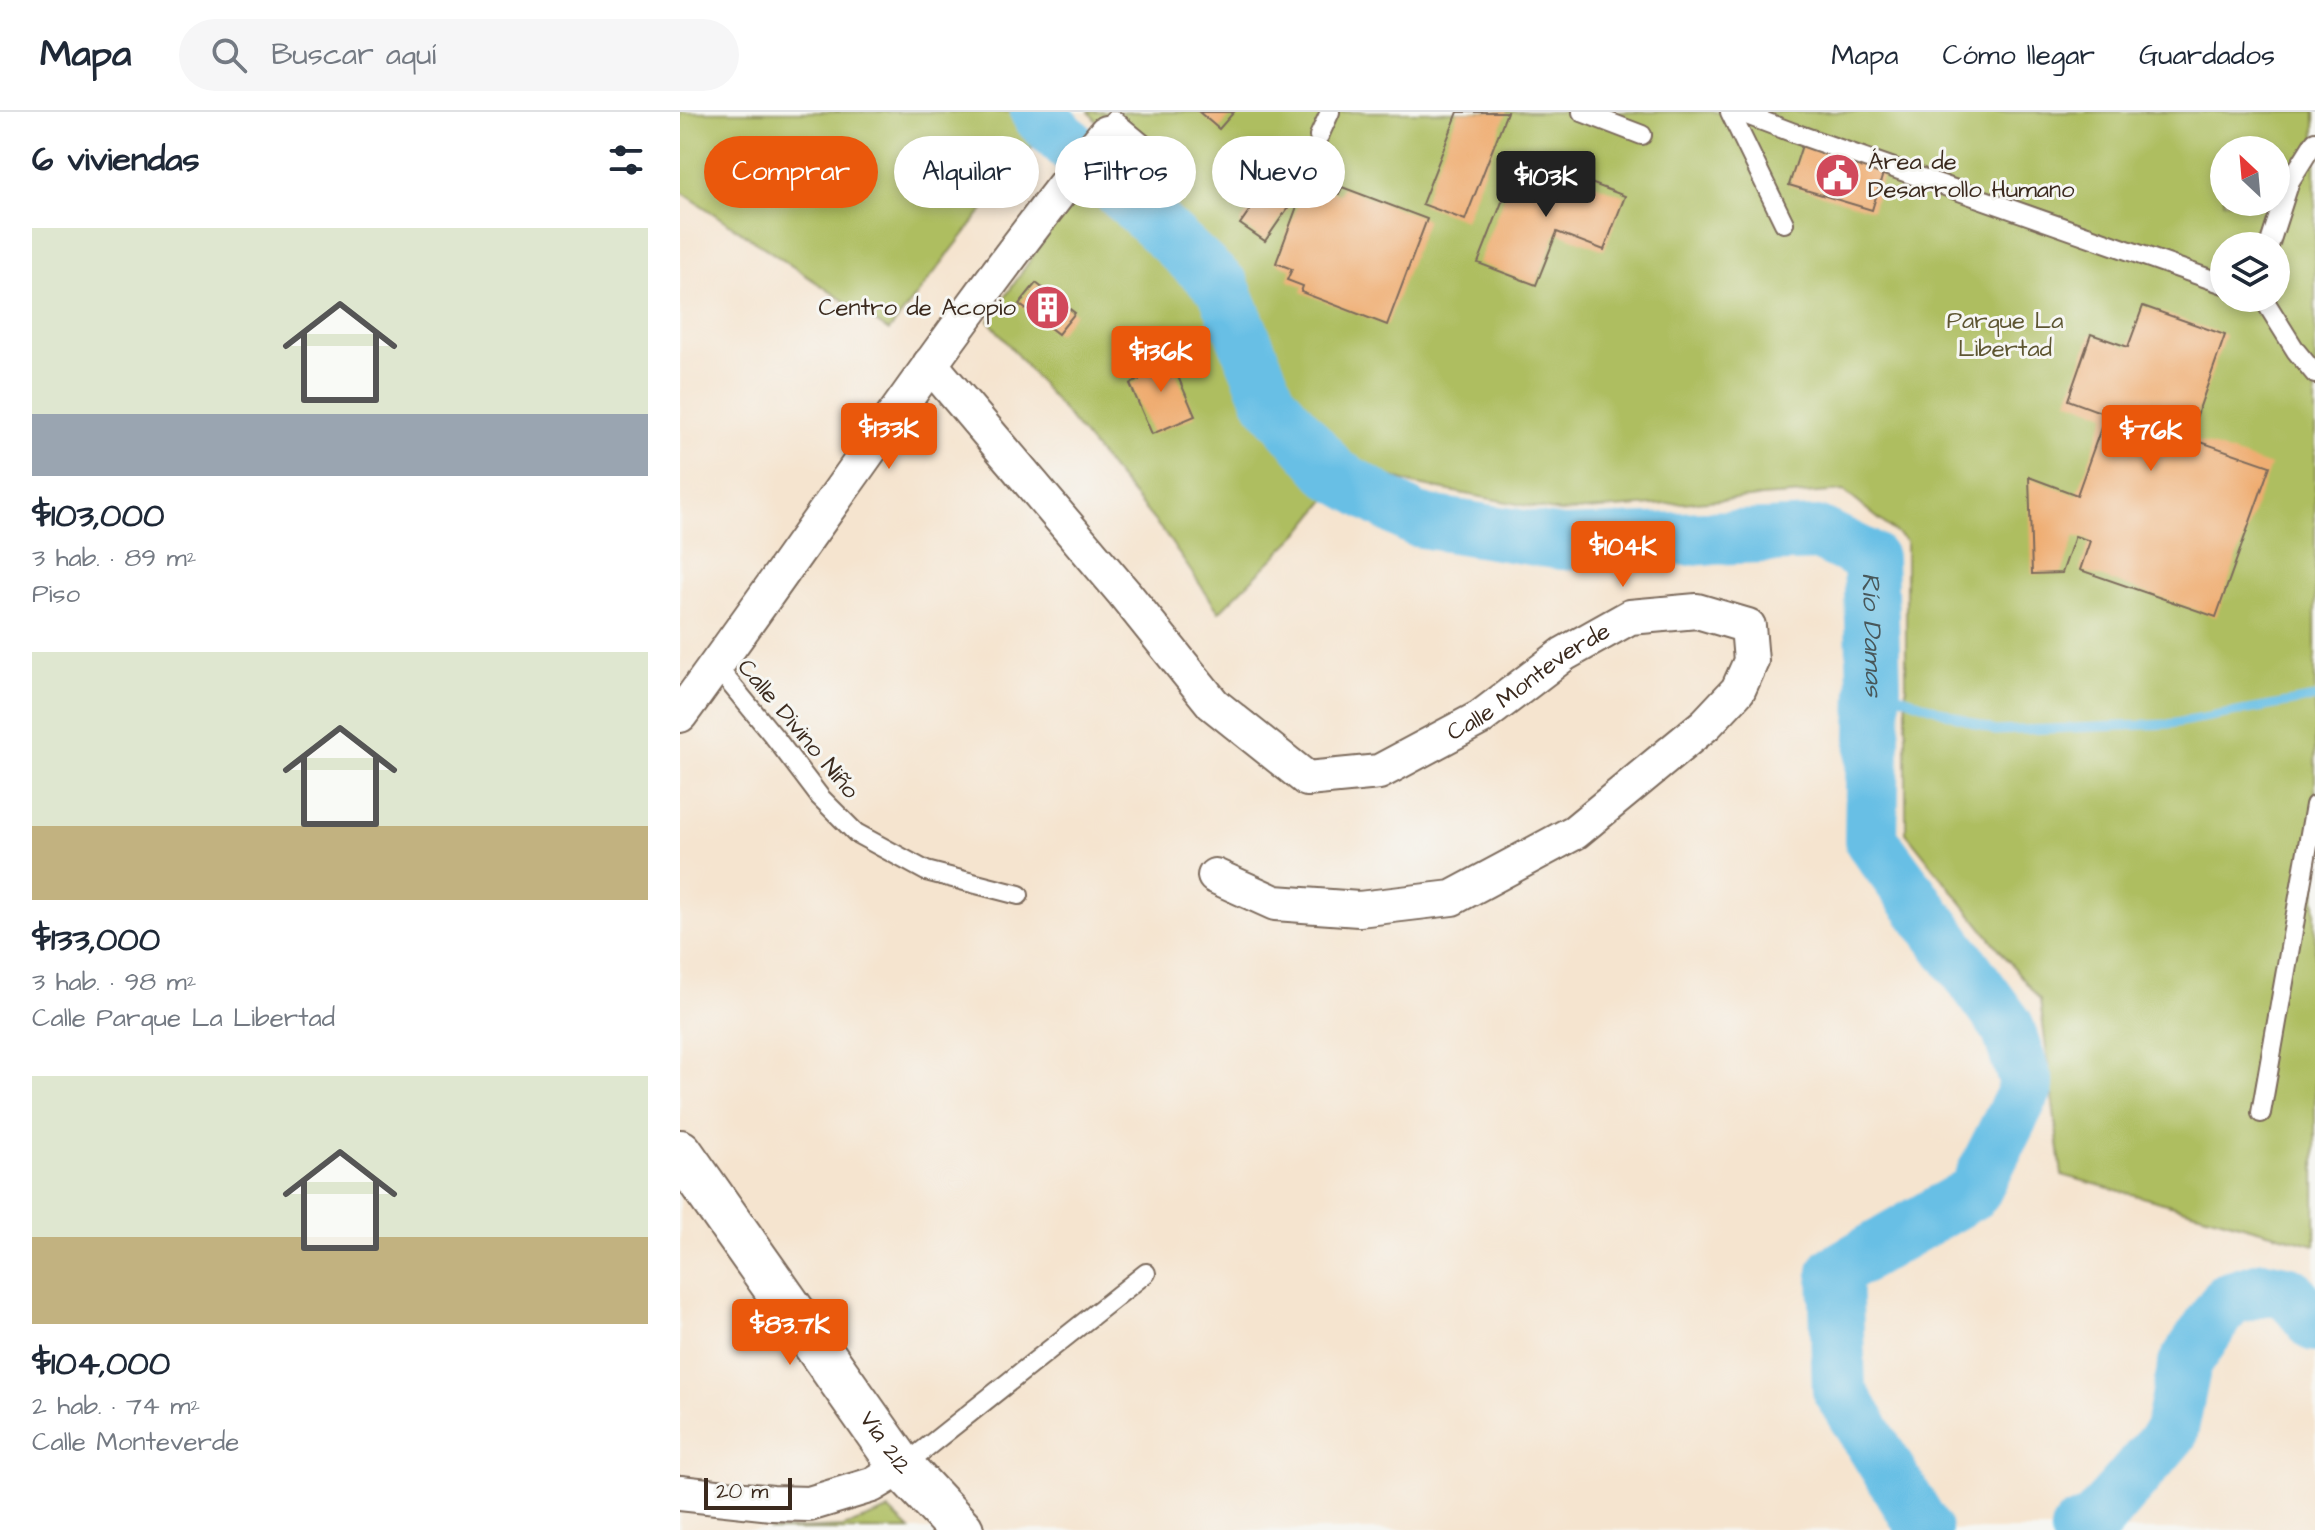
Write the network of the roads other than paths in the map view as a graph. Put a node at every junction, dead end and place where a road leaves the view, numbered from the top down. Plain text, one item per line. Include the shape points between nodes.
1 (1330, 112) edge
2 (1582, 112) edge
3 (1730, 112) edge
4 (1739, 112) edge
5 (1113, 122) edge
6 (1642, 135) dead end
7 (1131, 136) edge
8 (1319, 136) dead end
9 (2315, 141) edge
10 (1784, 223) dead end
11 (2274, 232) edge
12 (2210, 279) edge
13 (2273, 312) edge
14 (930, 364) junction
15 (2315, 374) edge
16 (716, 666) junction
17 (680, 715) edge
18 (2315, 805) edge
19 (1215, 876) dead end
20 (1019, 895) dead end
21 (2261, 1113) dead end
22 (680, 1152) edge
23 (1146, 1273) dead end
24 (902, 1467) junction
25 (680, 1493) edge
26 (961, 1530) edge

1 - 8 lane
2 - 6 lane
3 - 10 lane
4 - 12 lane
5 - 7 lane
5 - 14 street
9 - 11 lane via 2290,181
13 - 15 lane
14 - 16 street
14 - 19 street, Calle Monteverde via 1213,704 1307,779 1379,772 1480,718 1564,654 1630,617 1697,611 1748,626 1751,661 1738,690 1706,724 1575,832 1452,898 1359,909 1275,903
16 - 17 street
16 - 20 lane, Calle Divino Niño via 820,797 856,833 926,871
18 - 21 lane
22 - 24 main road, Vía 212
23 - 24 lane
24 - 25 street via 872,1485 809,1504
24 - 26 main road, Vía 212

